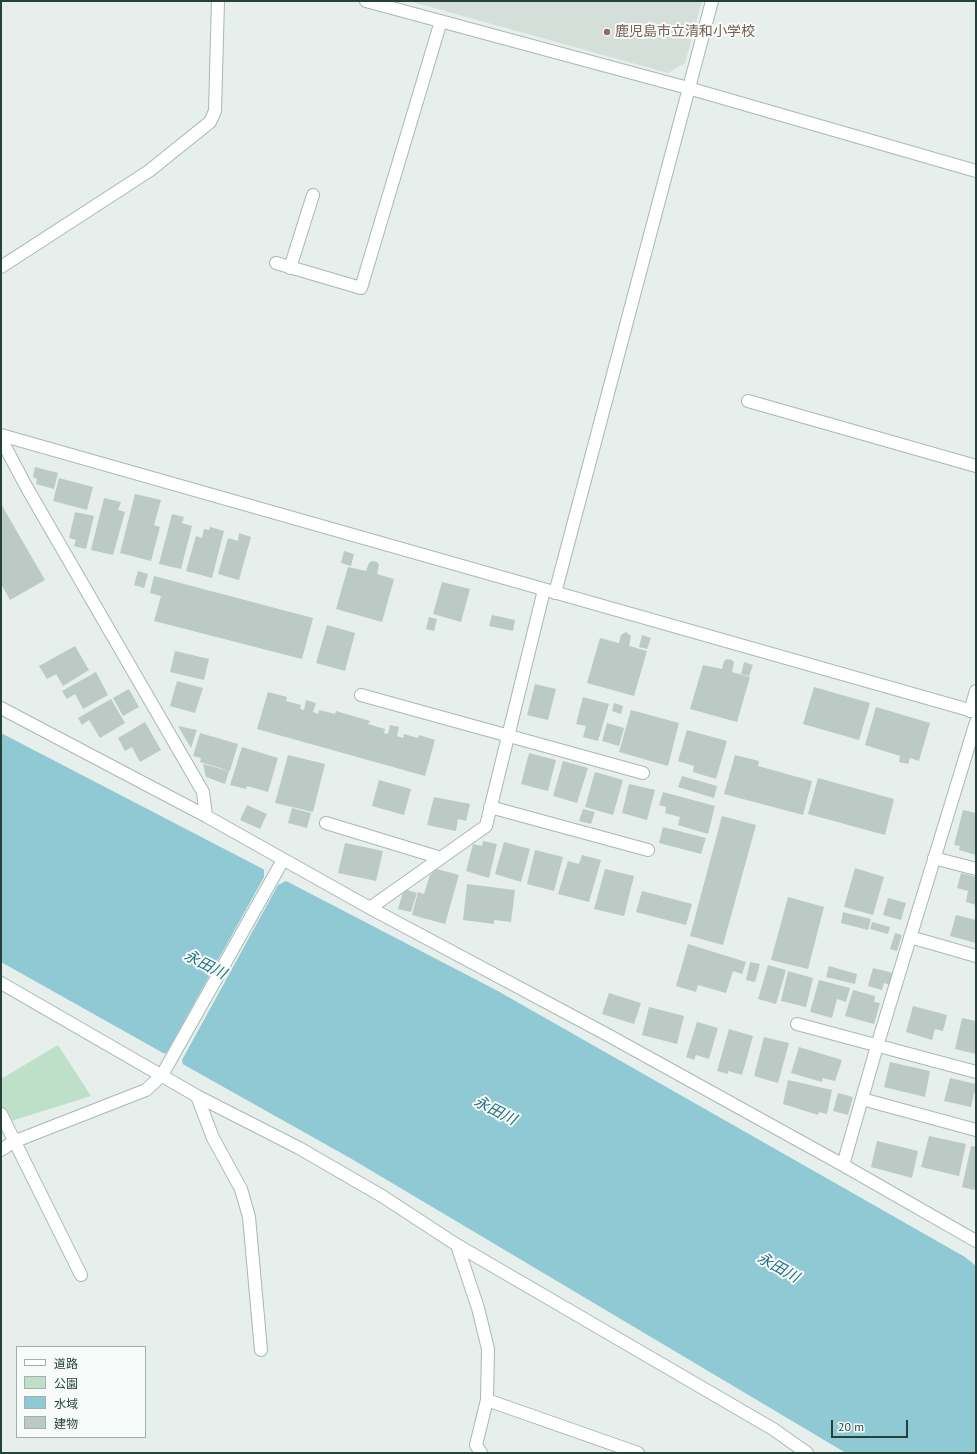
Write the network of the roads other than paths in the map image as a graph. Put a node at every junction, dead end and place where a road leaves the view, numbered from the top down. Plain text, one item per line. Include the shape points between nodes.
1 (218, 1) edge
2 (366, 1) edge
3 (712, 1) edge
4 (441, 22) junction
5 (688, 88) junction
6 (976, 171) edge
7 (313, 195) dead end
8 (276, 264) dead end
9 (1, 267) edge
10 (290, 268) junction
11 (748, 401) dead end
12 (1, 435) edge
13 (1, 439) edge
14 (976, 466) edge
15 (549, 592) junction
16 (976, 691) edge
17 (361, 695) dead end
18 (1, 708) edge
19 (973, 711) edge
20 (976, 722) edge
21 (508, 736) junction
22 (643, 773) dead end
23 (490, 807) junction
24 (206, 816) junction
25 (326, 822) dead end
26 (648, 850) dead end
27 (441, 858) junction
28 (934, 858) junction
29 (282, 863) junction
30 (976, 869) edge
31 (370, 908) junction
32 (910, 937) junction
33 (976, 956) edge
34 (1, 983) edge
35 (797, 1024) dead end
36 (877, 1046) junction
37 (164, 1071) junction
38 (976, 1072) edge
39 (196, 1096) junction
40 (862, 1099) junction
41 (1, 1114) edge
42 (976, 1130) edge
43 (13, 1142) junction
44 (1, 1150) edge
45 (843, 1165) junction
46 (976, 1241) edge
47 (457, 1245) junction
48 (81, 1276) dead end
49 (261, 1350) dead end
50 (487, 1400) junction
51 (475, 1450) edge
52 (638, 1453) edge
53 (807, 1453) edge

1 - 9 street via 215,107 210,122 149,171
2 - 4 street
3 - 5 street
4 - 5 street
4 - 10 street via 361,288
5 - 6 street
5 - 15 street
7 - 10 street
8 - 10 street
11 - 14 street
12 - 15 street
13 - 24 street via 203,792
15 - 19 street
15 - 21 street
16 - 19 street
17 - 21 street
18 - 24 street
20 - 28 street
21 - 22 street
21 - 23 street
23 - 26 street
23 - 27 street via 486,826
24 - 29 street
25 - 27 street
27 - 31 street
28 - 30 street
28 - 32 street
29 - 31 street
29 - 37 street
31 - 45 street
32 - 33 street
32 - 36 street
34 - 37 street
35 - 36 street
36 - 38 street
36 - 40 street
37 - 39 street
37 - 43 street via 146,1090
39 - 47 street via 299,1148 382,1196
39 - 49 street via 213,1138 241,1189 249,1217
40 - 42 street
40 - 45 street
41 - 43 street
43 - 44 street
43 - 48 street
45 - 46 street
47 - 50 street via 478,1308 488,1349
47 - 53 street via 773,1429
50 - 51 street
50 - 52 street

